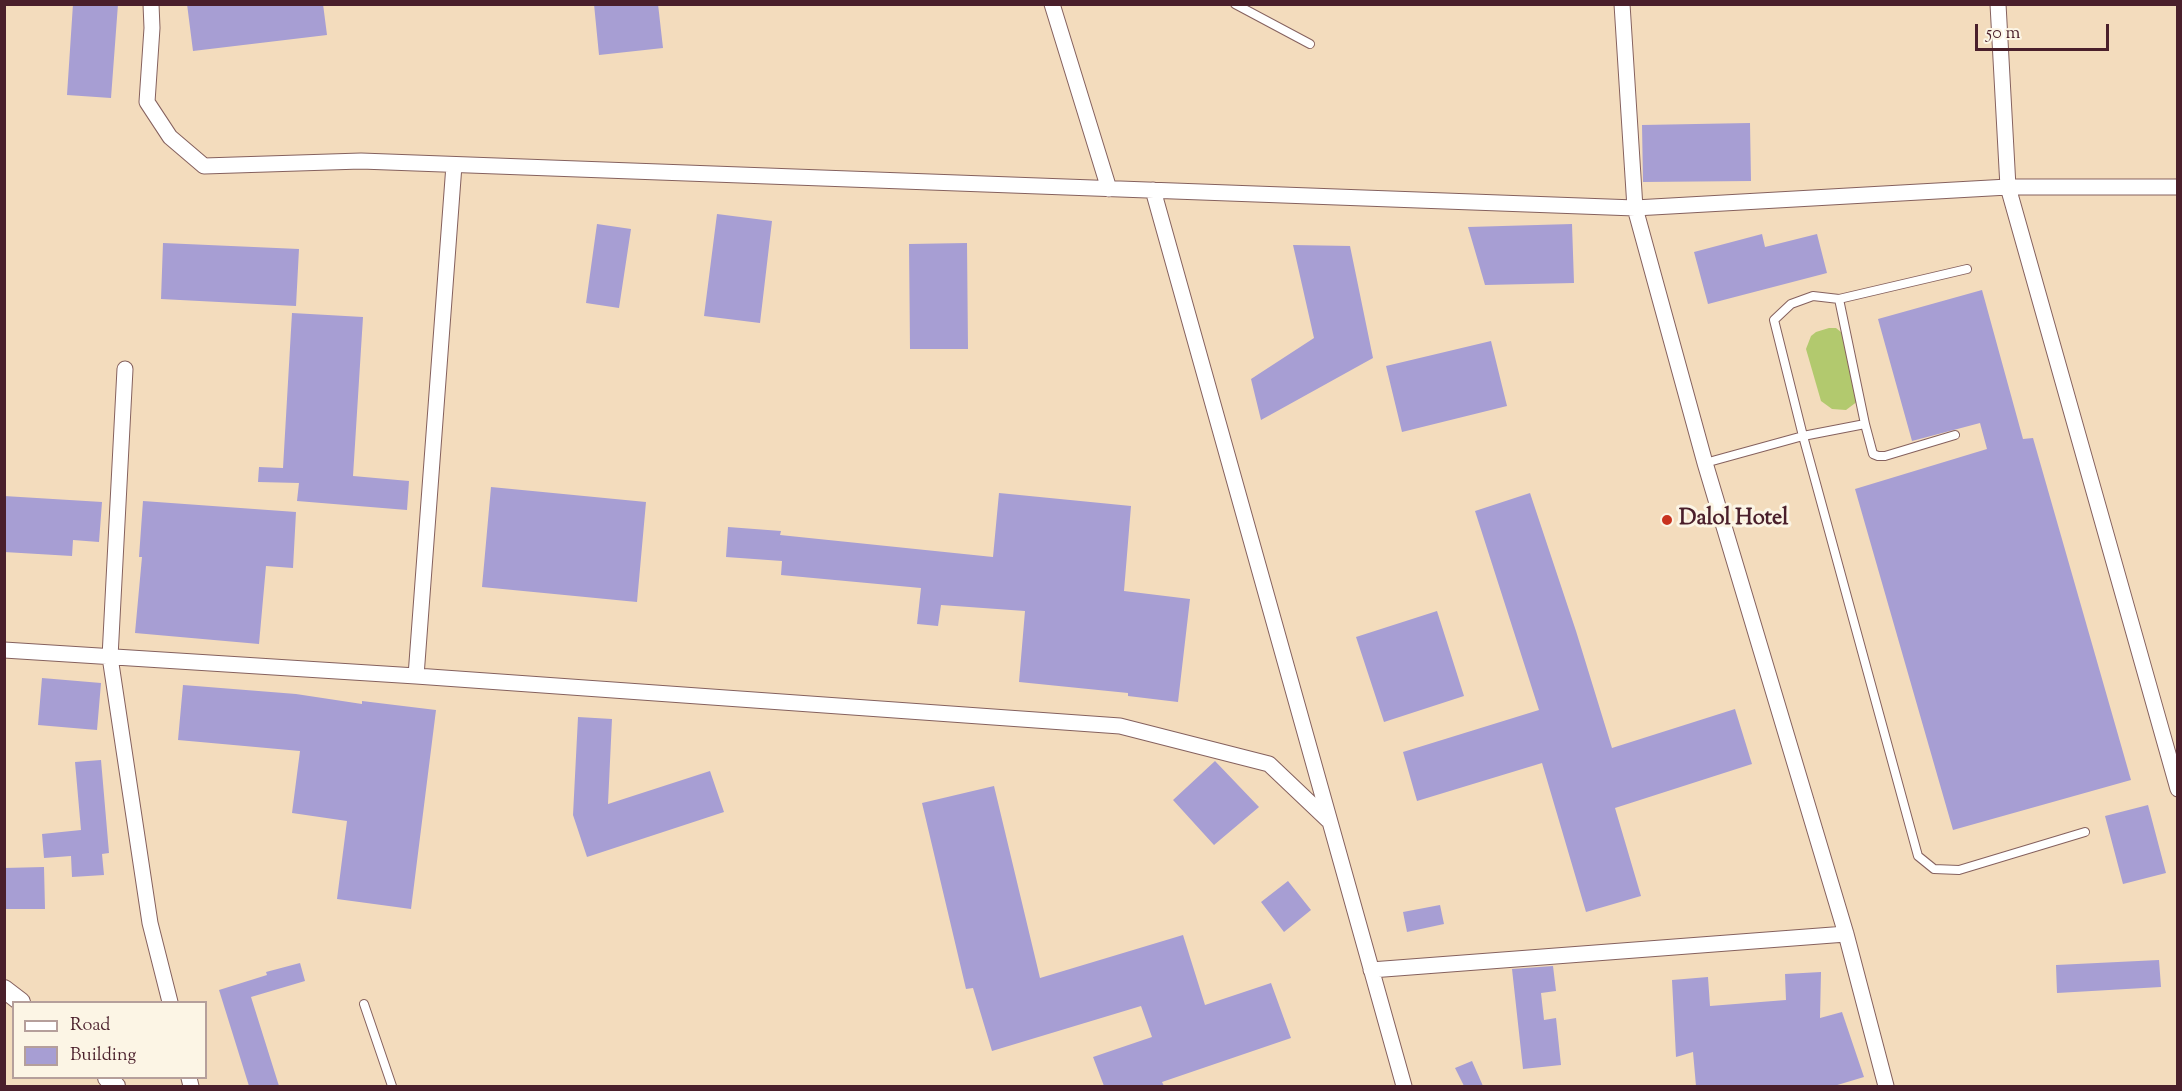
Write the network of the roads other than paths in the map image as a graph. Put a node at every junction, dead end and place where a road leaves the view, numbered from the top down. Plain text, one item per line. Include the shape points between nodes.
1 (151, 4) edge
2 (1053, 4) edge
3 (1234, 4) edge
4 (1622, 4) edge
5 (1998, 4) edge
6 (1310, 44) dead end
7 (454, 165) junction
8 (2008, 187) junction
9 (2178, 187) edge
10 (1109, 189) junction
11 (1153, 190) junction
12 (1635, 208) junction
13 (1967, 269) dead end
14 (1839, 300) junction
15 (125, 369) dead end
16 (1865, 424) junction
17 (1955, 435) dead end
18 (1803, 436) junction
19 (1705, 463) junction
20 (4, 650) edge
21 (110, 657) junction
22 (416, 676) junction
23 (2178, 789) edge
24 (1328, 820) junction
25 (2085, 832) dead end
26 (1846, 934) junction
27 (1371, 970) junction
28 (4, 989) edge
29 (20, 1001) edge
30 (170, 1001) edge
31 (364, 1004) dead end
32 (392, 1086) edge
33 (1404, 1086) edge
34 (1886, 1086) edge

1 - 7 street via 147,102 170,137 204,166 361,161
2 - 10 street
3 - 6 lane
4 - 12 street
5 - 8 street
7 - 10 street
7 - 22 street
8 - 9 street
8 - 12 street
8 - 23 street
10 - 11 street
11 - 12 street
11 - 24 street
12 - 19 street
13 - 14 lane
14 - 16 lane
14 - 18 lane via 1813,296 1791,304 1774,320
15 - 21 street
16 - 17 lane via 1873,454 1878,456
16 - 18 lane
18 - 19 lane
18 - 25 lane via 1918,856 1934,869 1959,870
19 - 26 street
20 - 21 street
21 - 22 street
21 - 30 street via 150,923
22 - 24 street via 1120,726 1269,764
24 - 27 street
26 - 27 street
26 - 34 street
27 - 33 street
28 - 29 street
31 - 32 lane

